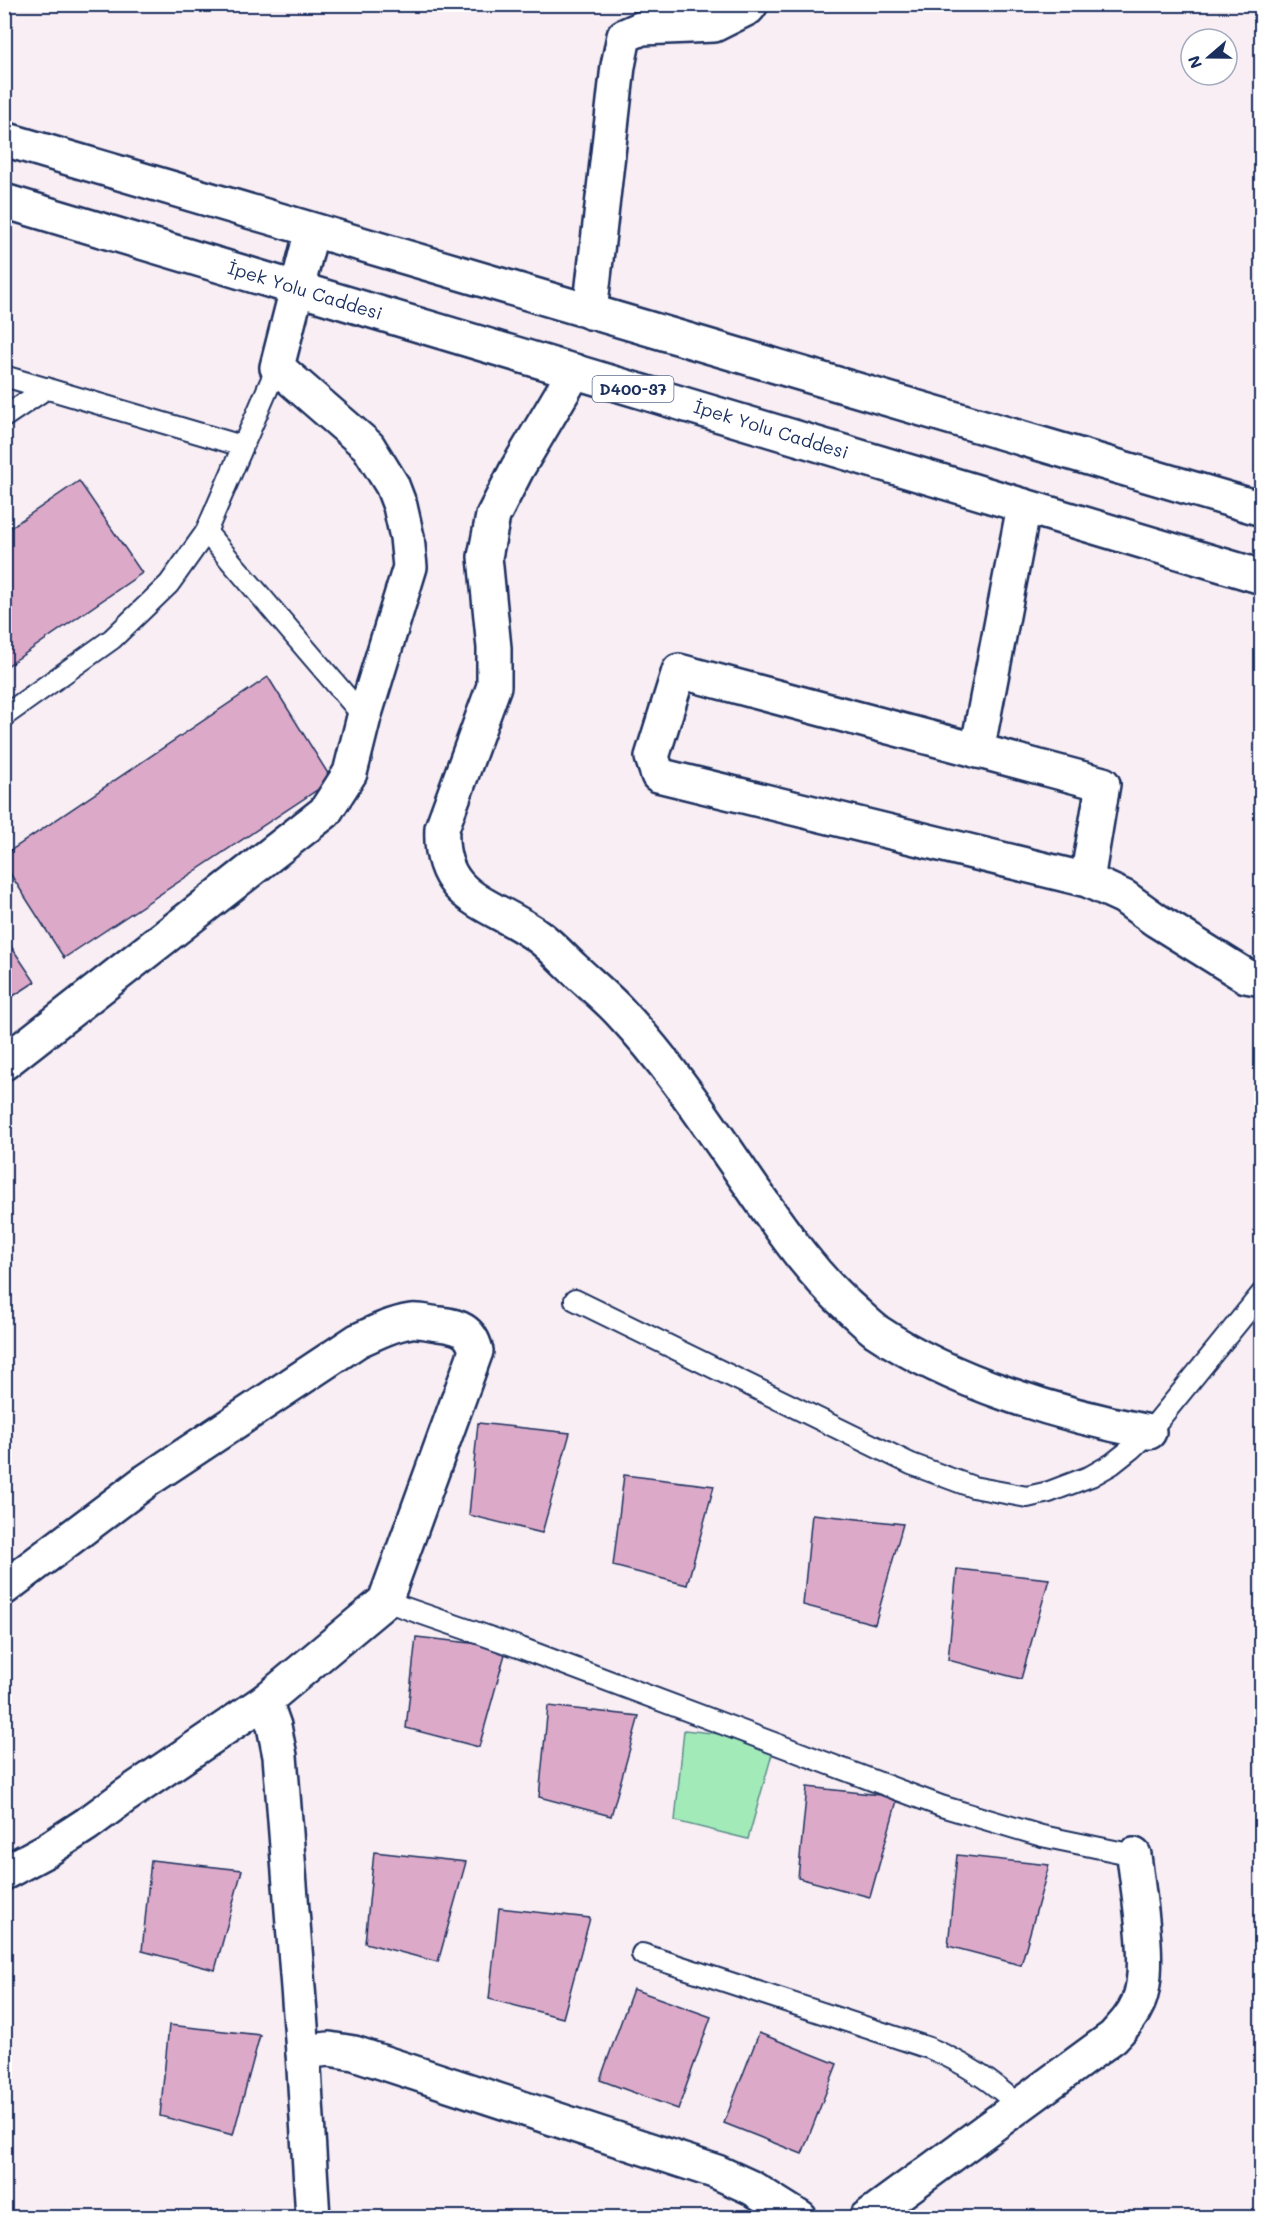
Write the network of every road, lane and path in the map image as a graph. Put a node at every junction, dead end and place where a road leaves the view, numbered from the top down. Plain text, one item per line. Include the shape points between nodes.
1 (751, 4) edge
2 (4, 139) edge
3 (4, 201) edge
4 (312, 230) junction
5 (298, 290) junction
6 (590, 312) junction
7 (277, 367) junction
8 (575, 371) junction
9 (4, 376) edge
10 (47, 388) junction
11 (4, 417) edge
12 (242, 446) junction
13 (1024, 506) junction
14 (1262, 509) edge
15 (206, 532) junction
16 (1262, 577) edge
17 (4, 716) edge
18 (364, 717) junction
19 (977, 751) junction
20 (1088, 880) junction
21 (1262, 979) edge
22 (4, 1063) edge
23 (1262, 1293) edge
24 (575, 1300) dead end
25 (1149, 1432) junction
26 (4, 1588) edge
27 (385, 1601) junction
28 (265, 1701) junction
29 (1134, 1855) joint
30 (4, 1873) edge
31 (642, 1954) dead end
32 (303, 2052) junction
33 (1018, 2105) junction
34 (313, 2217) edge
35 (800, 2217) edge
36 (866, 2217) edge

1 - 6 main road via 714,25 642,28 624,36
2 - 4 main road
3 - 5 main road, İpek Yolu Caddesi / D400-37
4 - 5 main road
4 - 6 main road
5 - 7 main road
5 - 8 main road, İpek Yolu Caddesi / D400-37
6 - 14 main road
7 - 12 lane
7 - 18 main road via 368,446 400,506 410,567
8 - 13 main road, İpek Yolu Caddesi / D400-37
8 - 25 main road via 493,516 486,557 494,686 442,828 441,846 454,879 467,894 538,936 620,1011 671,1072 797,1251 826,1286 874,1329 914,1354 966,1378 1098,1422
9 - 10 lane
10 - 11 lane
10 - 12 lane
12 - 15 lane
13 - 16 main road, İpek Yolu Caddesi / D400-37
13 - 19 main road
15 - 17 lane via 169,584 112,639
15 - 18 lane
18 - 22 main road via 350,773 325,812
19 - 20 main road via 1103,784
19 - 20 main road via 680,671 652,757 658,775
20 - 21 main road via 1124,897 1246,976
23 - 25 lane
24 - 25 lane via 911,1464 973,1487 1026,1497 1059,1489 1112,1464
26 - 27 main road via 146,1480 357,1341 412,1321 454,1325 468,1333 476,1351
27 - 28 main road
27 - 29 lane via 941,1806 1042,1836
28 - 30 main road via 87,1824
28 - 32 main road via 279,1748
29 - 33 main road via 1145,1971 1138,2002 1113,2037
31 - 33 lane via 929,2048 981,2074
32 - 34 main road
32 - 35 main road via 329,2049 354,2053 717,2172
33 - 36 main road

